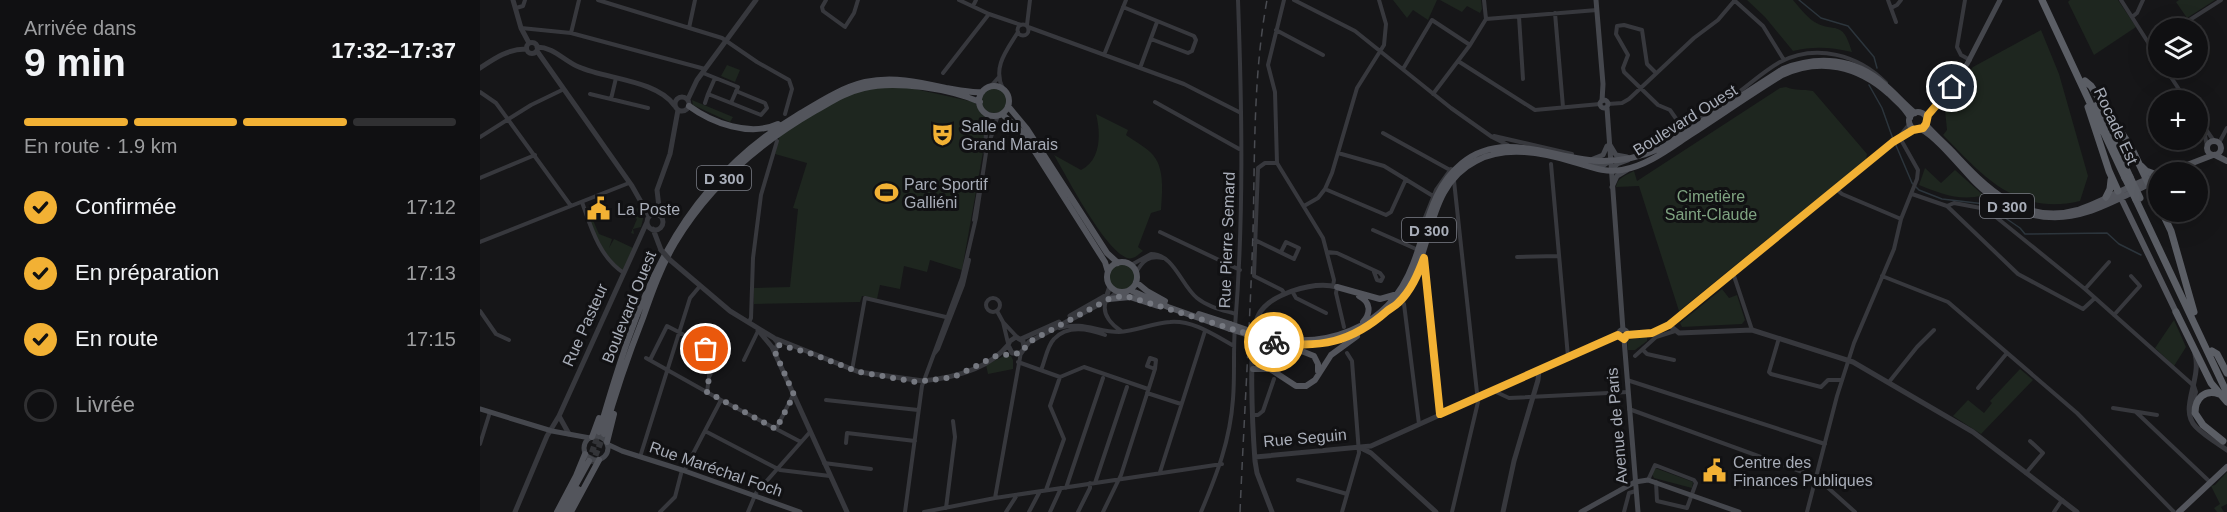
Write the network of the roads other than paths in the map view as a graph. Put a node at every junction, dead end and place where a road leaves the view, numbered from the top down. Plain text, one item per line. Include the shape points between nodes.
1 (513, 0) edge
2 (525, 0) edge
3 (579, 0) edge
4 (598, 0) edge
5 (695, 0) edge
6 (756, 0) edge
7 (826, 0) edge
8 (858, 0) edge
9 (959, 0) edge
10 (976, 0) edge
11 (1030, 0) edge
12 (1126, 0) edge
13 (1238, 0) edge
14 (1284, 0) edge
15 (1294, 0) edge
16 (1379, 0) edge
17 (1484, 0) edge
18 (1596, 0) edge
19 (1734, 0) edge
20 (1888, 0) edge
21 (1901, 0) edge
22 (1965, 0) edge
23 (2000, 0) edge
24 (2042, 0) edge
25 (2047, 0) edge
26 (2121, 0) edge
27 (2143, 0) edge
28 (2221, 0) edge
29 (973, 6) junction
30 (1123, 7) junction
31 (516, 8) junction
32 (1891, 8) junction
33 (1597, 10) junction
34 (1555, 13) junction
35 (988, 14) junction
36 (1027, 16) junction
37 (1519, 17) junction
38 (2132, 17) junction
39 (2192, 18) edge
40 (1486, 19) junction
41 (1157, 22) junction
42 (1896, 22) dead end
43 (1013, 23) junction
44 (1021, 25) junction
45 (521, 28) junction
46 (689, 28) junction
47 (1027, 29) junction
48 (1276, 30) junction
49 (1019, 32) junction
50 (571, 33) junction
51 (1151, 39) junction
52 (726, 40) junction
53 (2148, 42) edge
54 (1470, 45) junction
55 (528, 46) junction
56 (1380, 51) junction
57 (537, 52) junction
58 (1104, 55) junction
59 (1323, 55) dead end
60 (1784, 60) junction
61 (1970, 60) junction
62 (1458, 61) junction
63 (480, 68) edge
64 (1140, 68) junction
65 (1403, 69) junction
66 (2076, 70) junction
67 (704, 71) junction
68 (943, 73) dead end
69 (1656, 73) junction
70 (999, 76) junction
71 (616, 78) junction
72 (715, 78) junction
73 (1523, 79) dead end
74 (2085, 81) junction
75 (992, 86) junction
76 (1641, 87) junction
77 (1003, 89) junction
78 (562, 90) junction
79 (736, 91) junction
80 (480, 92) edge
81 (658, 92) junction
82 (982, 92) junction
83 (590, 94) dead end
84 (708, 94) junction
85 (1433, 94) junction
86 (678, 97) junction
87 (611, 99) junction
88 (687, 101) junction
89 (980, 102) junction
90 (1155, 102) dead end
91 (1900, 102) junction
92 (705, 103) dead end
93 (731, 103) junction
94 (1604, 104) junction
95 (1008, 106) junction
96 (1563, 107) junction
97 (648, 108) dead end
98 (677, 111) junction
99 (1241, 113) junction
100 (785, 114) dead end
101 (987, 114) junction
102 (1000, 114) junction
103 (508, 119) junction
104 (792, 119) junction
105 (1918, 121) junction
106 (2227, 128) edge
107 (1684, 129) junction
108 (2208, 132) edge
109 (1383, 133) dead end
110 (480, 136) edge
111 (1492, 138) junction
112 (1676, 139) junction
113 (1897, 140) junction
114 (777, 141) dead end
115 (1608, 141) junction
116 (1509, 143) junction
117 (2218, 144) junction
118 (1492, 146) junction
119 (2208, 147) edge
120 (1501, 148) junction
121 (1241, 150) junction
122 (2204, 150) edge
123 (2208, 150) edge
124 (986, 153) junction
125 (1338, 153) junction
126 (535, 155) junction
127 (2214, 155) junction
128 (1549, 157) junction
129 (1632, 158) junction
130 (1559, 159) junction
131 (2227, 159) edge
132 (1478, 160) junction
133 (1592, 160) junction
134 (1574, 162) junction
135 (2192, 162) joint
136 (1277, 163) junction
137 (1551, 164) junction
138 (2140, 164) junction
139 (1610, 166) junction
140 (1632, 168) junction
141 (1450, 170) junction
142 (2109, 171) junction
143 (2148, 172) edge
144 (2128, 177) junction
145 (480, 178) edge
146 (1406, 179) junction
147 (1454, 182) junction
148 (2147, 182) joint
149 (629, 183) junction
150 (1325, 189) junction
151 (1836, 189) junction
152 (1611, 191) junction
153 (1913, 192) junction
154 (2120, 194) junction
155 (1432, 196) junction
156 (2108, 200) junction
157 (582, 202) junction
158 (657, 204) junction
159 (571, 206) junction
160 (1304, 206) junction
161 (1947, 206) junction
162 (651, 215) junction
163 (660, 216) junction
164 (1902, 219) junction
165 (2167, 222) edge
166 (652, 227) junction
167 (1372, 230) dead end
168 (1160, 232) dead end
169 (2137, 232) junction
170 (1256, 240) junction
171 (480, 242) edge
172 (1416, 249) junction
173 (1281, 252) junction
174 (1327, 252) junction
175 (1558, 256) junction
176 (1516, 257) dead end
177 (1424, 258) junction
178 (1166, 259) junction
179 (1415, 260) junction
180 (2109, 262) dead end
181 (1118, 263) junction
182 (1131, 265) junction
183 (1240, 270) junction
184 (1108, 272) junction
185 (1374, 272) dead end
186 (624, 273) junction
187 (1136, 273) junction
188 (1733, 273) junction
189 (1882, 276) junction
190 (2131, 276) dead end
191 (1136, 282) junction
192 (700, 286) junction
193 (1110, 286) junction
194 (1335, 287) junction
195 (2085, 288) junction
196 (1130, 290) junction
197 (1345, 290) junction
198 (2184, 290) junction
199 (1292, 291) junction
200 (1118, 292) junction
201 (1285, 294) junction
202 (1397, 294) junction
203 (2096, 298) junction
204 (1108, 300) junction
205 (2189, 302) junction
206 (1404, 304) dead end
207 (1389, 306) junction
208 (480, 311) edge
209 (997, 311) dead end
210 (2176, 312) junction
211 (1236, 314) junction
212 (1326, 314) dead end
213 (2114, 315) junction
214 (636, 316) junction
215 (949, 317) junction
216 (1377, 320) junction
217 (1003, 322) junction
218 (1209, 322) junction
219 (748, 323) junction
220 (1669, 325) junction
221 (1230, 326) junction
222 (1360, 326) junction
223 (1344, 327) dead end
224 (758, 330) junction
225 (1205, 330) junction
226 (1752, 330) junction
227 (1934, 330) dead end
228 (1675, 331) junction
229 (678, 332) junction
230 (1047, 332) junction
231 (1122, 332) junction
232 (1105, 335) dead end
233 (1623, 335) junction
234 (1259, 336) junction
235 (1779, 338) junction
236 (1020, 339) junction
237 (509, 340) dead end
238 (1273, 342) junction
239 (776, 344) junction
240 (1008, 344) junction
241 (1234, 346) junction
242 (1023, 349) junction
243 (1643, 350) junction
244 (2212, 351) junction
245 (1013, 353) junction
246 (1347, 353) dead end
247 (2007, 353) junction
248 (996, 356) junction
249 (1635, 356) dead end
250 (1568, 357) junction
251 (744, 360) dead end
252 (1674, 360) dead end
253 (1849, 360) junction
254 (626, 362) junction
255 (1018, 362) junction
256 (666, 369) junction
257 (1155, 369) dead end
258 (1253, 369) junction
259 (852, 370) junction
260 (1041, 370) junction
261 (1539, 370) junction
262 (2227, 373) edge
263 (1317, 376) junction
264 (925, 378) junction
265 (1060, 378) junction
266 (1103, 378) dead end
267 (1274, 380) dead end
268 (1627, 380) junction
269 (1841, 380) dead end
270 (1889, 382) junction
271 (2227, 382) edge
272 (2194, 386) junction
273 (1127, 387) dead end
274 (1978, 388) dead end
275 (1147, 391) junction
276 (1494, 391) junction
277 (707, 392) junction
278 (1628, 392) junction
279 (2224, 394) edge
280 (794, 395) junction
281 (1478, 398) junction
282 (1532, 398) junction
283 (721, 400) junction
284 (826, 400) dead end
285 (2227, 402) edge
286 (1181, 404) junction
287 (2113, 408) dead end
288 (480, 409) edge
289 (1629, 409) junction
290 (918, 410) junction
291 (490, 412) junction
292 (2136, 412) junction
293 (1440, 414) junction
294 (1253, 415) junction
295 (2157, 415) dead end
296 (559, 416) junction
297 (952, 421) dead end
298 (1419, 424) junction
299 (776, 429) junction
300 (555, 431) junction
301 (705, 431) junction
302 (810, 432) junction
303 (569, 434) junction
304 (591, 437) junction
305 (915, 441) junction
306 (2031, 441) dead end
307 (801, 442) junction
308 (607, 443) junction
309 (846, 443) dead end
310 (2225, 443) edge
311 (480, 444) edge
312 (1825, 444) junction
313 (584, 445) junction
314 (1358, 447) junction
315 (2227, 450) edge
316 (622, 451) junction
317 (607, 453) junction
318 (585, 454) junction
319 (640, 457) junction
320 (1255, 457) junction
321 (599, 460) junction
322 (824, 463) junction
323 (1222, 464) junction
324 (2227, 467) edge
325 (777, 469) junction
326 (871, 469) dead end
327 (683, 470) junction
328 (1634, 471) junction
329 (1160, 472) junction
330 (2026, 473) junction
331 (830, 476) junction
332 (1816, 477) junction
333 (1119, 479) junction
334 (1298, 480) dead end
335 (1648, 480) junction
336 (1635, 482) junction
337 (1656, 482) junction
338 (1093, 483) junction
339 (2211, 483) junction
340 (1064, 488) junction
341 (1624, 488) junction
342 (1045, 491) junction
343 (1633, 491) junction
344 (1039, 492) junction
345 (1347, 494) junction
346 (1017, 495) junction
347 (1692, 495) junction
348 (754, 496) junction
349 (995, 498) junction
350 (2062, 500) junction
351 (842, 501) junction
352 (1687, 508) junction
353 (944, 510) edge
354 (515, 512) edge
355 (559, 512) edge
356 (566, 512) edge
357 (571, 512) edge
358 (660, 512) edge
359 (747, 512) edge
360 (800, 512) edge
361 (841, 512) edge
362 (847, 512) edge
363 (905, 512) edge
364 (924, 512) edge
365 (1006, 512) edge
366 (1029, 512) edge
367 (1050, 512) edge
368 (1078, 512) edge
369 (1103, 512) edge
370 (1201, 512) edge
371 (1272, 512) edge
372 (1342, 512) edge
373 (1436, 512) edge
374 (1452, 512) edge
375 (1503, 512) edge
376 (1581, 512) edge
377 (1624, 512) edge
378 (1638, 512) edge
379 (1692, 512) edge
380 (1738, 512) edge
381 (1807, 512) edge
382 (1855, 512) edge
383 (2054, 512) edge
384 (2077, 512) edge
385 (2174, 512) edge
386 (2179, 512) edge

1 - 31 street
2 - 31 street via 523,6
3 - 50 street
4 - 46 street
5 - 46 street
6 - 52 street
7 - 8 street via 823,11 845,27
9 - 29 street
10 - 29 street
11 - 36 street
12 - 30 street
13 - 99 street, Rue Pierre Semard
14 - 48 street
15 - 56 street via 1355,31
16 - 56 street via 1386,32
17 - 40 street
18 - 33 main road, Avenue de Paris
19 - 60 street via 1763,26
19 - 69 street via 1721,17
20 - 32 street
21 - 32 street
22 - 61 street via 1957,47
23 - 61 main road
24 - 66 highway, Rocade Est
25 - 74 highway, Rocade Est
26 - 38 street
27 - 38 street
28 - 39 street
29 - 35 street
30 - 41 street
30 - 58 street
31 - 45 street
32 - 42 street
33 - 34 street
33 - 94 main road, Avenue de Paris
34 - 37 street
34 - 96 street
35 - 43 street
35 - 68 street
36 - 44 street
36 - 47 street
37 - 40 street
37 - 73 street
38 - 53 street
40 - 54 street
41 - 51 street
41 - 51 street via 1196,40 1188,53
43 - 44 street
43 - 49 street
44 - 47 street
44 - 49 street
45 - 50 street
45 - 55 street
46 - 52 street
47 - 49 street
47 - 58 street
48 - 59 street
48 - 136 street via 1268,65 1275,92
49 - 70 street via 1003,55
50 - 67 street
51 - 64 street
52 - 67 street
52 - 100 street via 789,80 792,89
54 - 62 street
54 - 65 street via 1432,20
55 - 57 street via 529,53
55 - 57 street via 533,43
55 - 63 street via 502,54
56 - 65 street
56 - 125 street via 1357,88
57 - 71 street via 548,49 582,69
57 - 78 street
58 - 64 street
60 - 91 street via 1820,52 1846,57 1877,74
60 - 107 street
61 - 105 main road via 1952,87
62 - 85 street
62 - 96 street via 1535,110
64 - 99 street via 1184,84
65 - 85 street
66 - 142 highway
66 - 144 highway, Rocade Est
67 - 72 street
67 - 88 street
69 - 76 street
69 - 76 street via 1647,64 1642,30 1619,25 1616,34 1627,54 1623,70
70 - 75 street
70 - 77 street
71 - 81 street
71 - 87 street
72 - 79 street via 738,87
72 - 84 street
74 - 138 highway
74 - 144 highway, Rocade Est
75 - 77 main road
75 - 82 main road
76 - 94 street via 1626,101
76 - 107 street via 1658,105 1670,110
77 - 95 main road via 1009,97
78 - 103 street
78 - 149 street
79 - 93 street
79 - 93 street via 765,103 767,108 761,115
80 - 103 street via 494,100
81 - 86 street
81 - 98 street
82 - 89 main road
82 - 104 main road, Boulevard Ouest / D 300 via 902,80 875,80 845,89
83 - 87 street
84 - 92 street
84 - 93 street
85 - 111 street
86 - 88 street
86 - 98 street
87 - 97 street
88 - 98 street via 685,110
88 - 104 main road via 705,115 746,130 764,129
89 - 101 main road
89 - 254 main road, Boulevard Ouest / D 300 via 907,85 866,87 837,98 768,141 727,175 675,243 657,278
90 - 121 street
91 - 105 main road, Boulevard Ouest / D 300
91 - 112 main road, Boulevard Ouest / D 300 via 1883,83 1860,68 1815,60 1783,69
91 - 140 main road, Boulevard Ouest / D 300 via 1870,79 1836,66 1793,70
94 - 96 street
94 - 115 main road, Avenue de Paris
95 - 102 main road
95 - 181 main road via 1104,249
98 - 158 street
99 - 121 street, Rue Pierre Semard
101 - 102 main road
101 - 124 street
102 - 124 street
102 - 184 main road via 1014,124 1034,149 1106,262
103 - 110 street
103 - 126 street
104 - 214 main road, Boulevard Ouest / D 300 via 746,152 694,206 668,247
105 - 113 street
105 - 156 main road, D 300 via 1988,188 2017,206 2066,212
106 - 117 street
107 - 112 street
108 - 117 street
109 - 141 street
111 - 116 street
111 - 118 street
111 - 120 street
112 - 129 main road, Boulevard Ouest / D 300
113 - 151 street
113 - 153 street via 1918,174
114 - 219 street via 761,195
115 - 129 main road via 1616,155
115 - 133 main road via 1603,155
115 - 139 main road, Avenue de Paris
116 - 120 main road, Boulevard Ouest / D 300
116 - 133 main road, Boulevard Ouest / D 300
117 - 119 main road
117 - 127 main road via 2220,152
117 - 131 main road
118 - 120 street
118 - 141 street
120 - 128 main road, Boulevard Ouest / D 300
120 - 132 main road, Boulevard Ouest / D 300
120 - 179 main road, Boulevard Ouest / D 300 via 1468,159 1446,180 1433,202
121 - 183 street, Rue Pierre Semard
122 - 135 main road
123 - 127 main road
124 - 215 street via 965,279
125 - 146 street via 1384,166
125 - 150 street
126 - 145 street
126 - 159 street
127 - 131 main road
127 - 135 main road
128 - 130 main road, Boulevard Ouest / D 300
128 - 137 street
129 - 139 main road, Boulevard Ouest / D 300
129 - 139 main road
130 - 134 main road, Boulevard Ouest / D 300
130 - 137 street
132 - 147 street
132 - 207 main road, Boulevard Ouest / D 300 via 1446,187 1416,270 1407,288
133 - 139 main road, Boulevard Ouest / D 300
134 - 139 main road
134 - 139 main road, Boulevard Ouest / D 300 via 1598,170
136 - 160 street
136 - 170 street via 1265,163 1258,168
137 - 175 street
138 - 143 highway
138 - 148 highway
139 - 140 main road, Boulevard Ouest / D 300
139 - 152 main road, Avenue de Paris
140 - 152 main road via 1617,176
141 - 155 street
142 - 154 highway
142 - 156 highway
144 - 198 highway, Rocade Est, bridge
146 - 150 street via 1386,215
146 - 155 street
147 - 177 street via 1442,200
147 - 281 street
148 - 154 main road, D 300
149 - 157 street
149 - 162 street
150 - 160 street
151 - 164 street
151 - 188 street
152 - 233 main road, Avenue de Paris
153 - 161 street
153 - 164 street
154 - 156 main road, D 300
154 - 169 main road
155 - 172 street
156 - 169 main road via 2125,210
157 - 159 street
157 - 186 street via 603,252
158 - 162 street
158 - 163 street
159 - 171 street
160 - 174 street
161 - 195 street via 1954,203 1986,209
161 - 203 street via 2025,279 2083,309
162 - 163 street
162 - 166 street
163 - 166 street via 663,223
164 - 189 street
165 - 198 highway
166 - 186 street, Rue Pasteur via 642,231
166 - 192 street, bridge via 661,250
167 - 172 street
168 - 183 street
169 - 210 main road
170 - 173 street
170 - 201 street via 1254,276
172 - 179 street
173 - 173 street via 1294,259 1299,248 1287,242
174 - 185 street
174 - 194 street
175 - 176 street
175 - 250 street
177 - 207 street via 1408,291 1397,304
177 - 293 street
178 - 182 street via 1150,254
178 - 187 street via 1149,258
178 - 211 street via 1194,296
179 - 202 main road, Boulevard Ouest / D 300
180 - 195 street
181 - 182 main road
181 - 184 main road
182 - 187 main road
183 - 211 street, Rue Pierre Semard
184 - 193 main road
186 - 296 street, Rue Pasteur
187 - 191 main road
188 - 220 street
188 - 226 street
189 - 247 street via 1948,302
189 - 253 street
190 - 213 street via 2140,286
191 - 196 main road
191 - 221 main road, Boulevard Ouest / D 300 via 1172,305
192 - 219 street
192 - 229 street via 690,298
193 - 200 main road
193 - 236 street via 1101,299
194 - 197 main road
194 - 199 street via 1316,285
194 - 223 street
195 - 203 street
196 - 200 main road
196 - 218 main road, Boulevard Ouest
197 - 202 main road via 1380,299
197 - 222 main road via 1363,298 1369,306 1368,317
198 - 205 highway, Rocade Est
199 - 201 street
199 - 212 street via 1296,298
200 - 204 street
201 - 258 street via 1267,305 1257,319
202 - 207 main road, Boulevard Ouest
203 - 213 street
204 - 218 main road via 1133,298
204 - 230 street
204 - 231 street via 1104,307 1108,320
205 - 244 highway, Rocade Est
205 - 279 highway, Rocade Est
206 - 298 street
207 - 216 main road, Boulevard Ouest / D 300
207 - 222 main road, Boulevard Ouest / D 300
208 - 237 street via 496,334
209 - 217 street
210 - 272 street via 2196,358
210 - 279 highway via 2211,383
211 - 241 street, Rue Pierre Semard
213 - 272 street
214 - 254 main road, Boulevard Ouest / D 300 via 617,370 602,433
214 - 304 main road
215 - 259 street via 865,298
215 - 264 street
216 - 238 main road, Boulevard Ouest / D 300 via 1347,338 1329,343
216 - 263 main road via 1331,355
217 - 236 street
217 - 240 street
218 - 221 main road, Boulevard Ouest / D 300
219 - 224 street
220 - 228 street
220 - 233 street, Rue Seguin via 1652,333
221 - 234 main road, Boulevard Ouest / D 300, bridge
222 - 234 main road, Boulevard Ouest / D 300 via 1339,336 1308,341
224 - 239 street
224 - 239 street
224 - 251 street
225 - 231 street via 1183,322 1169,322
225 - 241 street
225 - 286 street
226 - 228 street
226 - 235 street
227 - 270 street
228 - 243 street via 1656,336
229 - 256 street
229 - 256 street via 667,326 648,359
229 - 277 street via 708,352
230 - 231 street via 1070,325
230 - 242 street
232 - 260 street via 1081,329 1066,331 1052,342
233 - 250 street, Rue Seguin
233 - 268 main road, Avenue de Paris
234 - 238 main road, Boulevard Ouest / D 300
235 - 253 street
235 - 269 street via 1769,369 1771,374 1821,387 1828,380
236 - 240 street via 1011,339
236 - 242 street
238 - 263 main road via 1314,356
239 - 259 street
239 - 280 street
240 - 245 street
240 - 248 street
241 - 323 street, Rue Pierre Semard via 1234,396
242 - 245 street
242 - 255 street
243 - 249 street
243 - 252 street
244 - 262 highway
244 - 271 highway, Rocade Est
245 - 248 street
245 - 255 street
246 - 314 street via 1352,361
247 - 274 street
247 - 385 street via 2077,412
248 - 264 street via 954,377
250 - 261 street, Rue Seguin
253 - 270 street
253 - 312 street
254 - 308 main road
255 - 260 street
255 - 349 street
256 - 277 street
256 - 319 street
257 - 275 street
258 - 263 main road via 1274,371 1301,387
258 - 294 street
259 - 264 street via 916,382
260 - 265 street
261 - 276 street, Rue Seguin
261 - 282 street
264 - 290 street
265 - 275 street via 1084,367
265 - 342 street via 1050,406 1064,439
266 - 340 street
267 - 294 street via 1263,411
268 - 278 main road, Avenue de Paris
268 - 312 street
270 - 330 street via 1973,432
272 - 310 street via 2194,420
272 - 315 street via 2189,406 2192,422
273 - 338 street
275 - 286 street
275 - 333 street
276 - 281 street, Rue Seguin
276 - 282 street via 1509,398
277 - 283 street
278 - 282 street
278 - 289 main road, Avenue de Paris
279 - 285 highway
279 - 310 highway via 2202,395 2195,409 2200,422
280 - 299 street
280 - 302 street
281 - 293 street, Rue Seguin
281 - 374 street
282 - 375 street
283 - 299 street
283 - 301 street
284 - 290 street
286 - 329 street
287 - 292 street
288 - 291 main road
289 - 328 main road, Avenue de Paris
289 - 332 street
290 - 305 street
291 - 300 main road
291 - 311 street
292 - 295 street
292 - 339 street
293 - 298 street, Rue Seguin
294 - 320 street
296 - 300 street, Rue Pasteur
296 - 303 street
297 - 353 street via 955,436
298 - 314 street, Rue Seguin via 1371,446
299 - 307 street
300 - 303 main road
300 - 313 main road
300 - 354 street, Rue Pasteur via 546,436
301 - 325 street
301 - 327 street
302 - 307 street
302 - 322 street
303 - 304 main road
304 - 308 main road via 599,436
304 - 313 main road
305 - 309 street via 847,433
305 - 363 street
306 - 330 street via 2043,453
307 - 325 street
308 - 316 main road, Rue Maréchal Foch
308 - 317 main road
312 - 332 street
313 - 318 main road
314 - 320 street, Rue Seguin
314 - 345 street
314 - 373 street via 1371,453
316 - 317 main road, Rue Maréchal Foch
316 - 319 main road, Rue Maréchal Foch
317 - 321 main road
318 - 321 main road
318 - 355 main road
319 - 327 main road, Rue Maréchal Foch
320 - 371 street
321 - 357 main road
322 - 326 street
322 - 331 street
323 - 329 street
323 - 370 street, Rue Pierre Semard
324 - 339 main road
325 - 331 street
325 - 348 street
327 - 348 main road, Rue Maréchal Foch
327 - 358 street via 675,497
328 - 335 main road
328 - 336 main road, Avenue de Paris
329 - 333 street
330 - 350 street
331 - 351 street
332 - 381 street
332 - 382 street
333 - 338 street
333 - 369 street
334 - 345 street
335 - 336 main road
335 - 337 main road
335 - 347 street via 1655,465 1694,480
336 - 341 main road
336 - 343 main road, Avenue de Paris
337 - 347 main road
337 - 352 street via 1657,501
338 - 340 street
338 - 368 street
339 - 386 main road
340 - 342 street
340 - 367 street
341 - 343 street
341 - 376 main road
342 - 344 street
343 - 377 street
343 - 378 main road, Avenue de Paris
344 - 346 street
344 - 366 street
345 - 372 street
346 - 349 street
346 - 365 street
347 - 352 street
347 - 380 main road
348 - 359 street
348 - 360 main road, Rue Maréchal Foch
349 - 353 street
350 - 383 street
350 - 384 street
351 - 361 street
351 - 362 street
352 - 379 street
353 - 364 street
355 - 356 main road via 590,463

